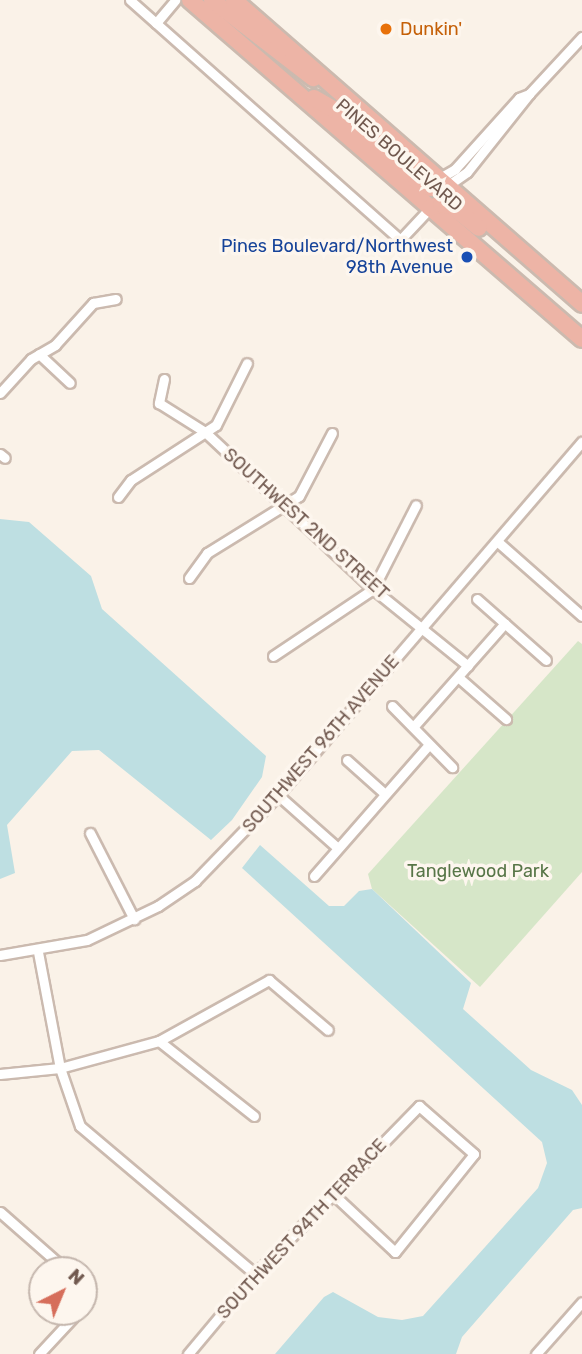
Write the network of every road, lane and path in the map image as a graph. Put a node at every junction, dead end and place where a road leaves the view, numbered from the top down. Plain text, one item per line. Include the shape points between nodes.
1 (130, 0) edge
2 (175, 0) edge
3 (190, 0) edge
4 (212, 0) edge
5 (234, 0) edge
6 (156, 23) junction
7 (582, 37) edge
8 (276, 75) junction
9 (329, 83) junction
10 (442, 182) junction
11 (430, 208) junction
12 (548, 274) junction
13 (116, 299) dead end
14 (582, 304) edge
15 (582, 339) edge
16 (39, 354) junction
17 (247, 363) dead end
18 (164, 380) dead end
19 (69, 383) dead end
20 (0, 393) edge
21 (205, 432) junction
22 (332, 433) dead end
23 (582, 442) edge
24 (118, 497) dead end
25 (416, 505) dead end
26 (287, 507) junction
27 (498, 542) junction
28 (189, 578) dead end
29 (373, 589) junction
30 (477, 599) dead end
31 (582, 617) edge
32 (505, 623) junction
33 (422, 626) junction
34 (273, 656) dead end
35 (546, 660) dead end
36 (468, 666) junction
37 (458, 677) junction
38 (392, 706) dead end
39 (506, 719) dead end
40 (414, 726) junction
41 (428, 746) junction
42 (347, 760) dead end
43 (452, 767) dead end
44 (385, 794) junction
45 (278, 795) junction
46 (90, 833) dead end
47 (338, 848) junction
48 (314, 876) dead end
49 (134, 919) junction
50 (38, 952) junction
51 (0, 955) edge
52 (328, 1030) dead end
53 (159, 1041) junction
54 (60, 1068) junction
55 (0, 1074) edge
56 (254, 1116) dead end
57 (335, 1196) junction
58 (0, 1212) edge
59 (50, 1256) edge
60 (255, 1274) junction
61 (582, 1301) edge
62 (66, 1326) edge
63 (39, 1354) edge
64 (188, 1354) edge
65 (536, 1354) edge

1 - 6 street
2 - 6 street
3 - 8 highway, PINES BOULEVARD
4 - 9 highway via 292,66
5 - 9 highway, PINES BOULEVARD
6 - 11 street via 400,240
7 - 10 street via 467,172
8 - 10 highway via 340,113 416,180 431,188
8 - 11 highway, PINES BOULEVARD
9 - 10 highway, PINES BOULEVARD
10 - 12 highway, PINES BOULEVARD
11 - 12 highway via 441,204 453,207 510,255
11 - 15 highway, PINES BOULEVARD
12 - 14 highway, PINES BOULEVARD
13 - 16 street via 93,303 55,345
16 - 19 street
16 - 20 street
17 - 21 street via 216,425
18 - 21 street, SOUTHWEST 2ND STREET via 159,403
21 - 24 street via 131,480
21 - 26 street, SOUTHWEST 2ND STREET
22 - 26 street via 299,496
23 - 27 street, SOUTHWEST 96TH AVENUE
25 - 29 street
26 - 28 street via 272,510 207,553
26 - 29 street, SOUTHWEST 2ND STREET
27 - 31 street
27 - 33 street, SOUTHWEST 96TH AVENUE
29 - 33 street, SOUTHWEST 2ND STREET
29 - 34 street
30 - 32 street
32 - 35 street
32 - 36 street
33 - 36 street, SOUTHWEST 2ND STREET
33 - 45 street, SOUTHWEST 96TH AVENUE
36 - 37 street
37 - 39 street
37 - 40 street
38 - 40 street
40 - 41 street
41 - 43 street
41 - 44 street
42 - 44 street
44 - 47 street
45 - 47 street
45 - 49 street, SOUTHWEST 96TH AVENUE via 195,881
46 - 49 street
47 - 48 street
49 - 50 street, SOUTHWEST 96TH AVENUE via 87,940
50 - 51 street, SOUTHWEST 96TH AVENUE
50 - 54 street
52 - 53 street via 269,980
53 - 54 street
53 - 56 street
54 - 55 street
54 - 60 street via 80,1126
57 - 57 street, SOUTHWEST 94TH TERRACE via 419,1106 474,1154 395,1252
57 - 60 street, SOUTHWEST 94TH TERRACE
58 - 59 street
60 - 64 street, SOUTHWEST 94TH TERRACE
61 - 65 street
62 - 63 street

